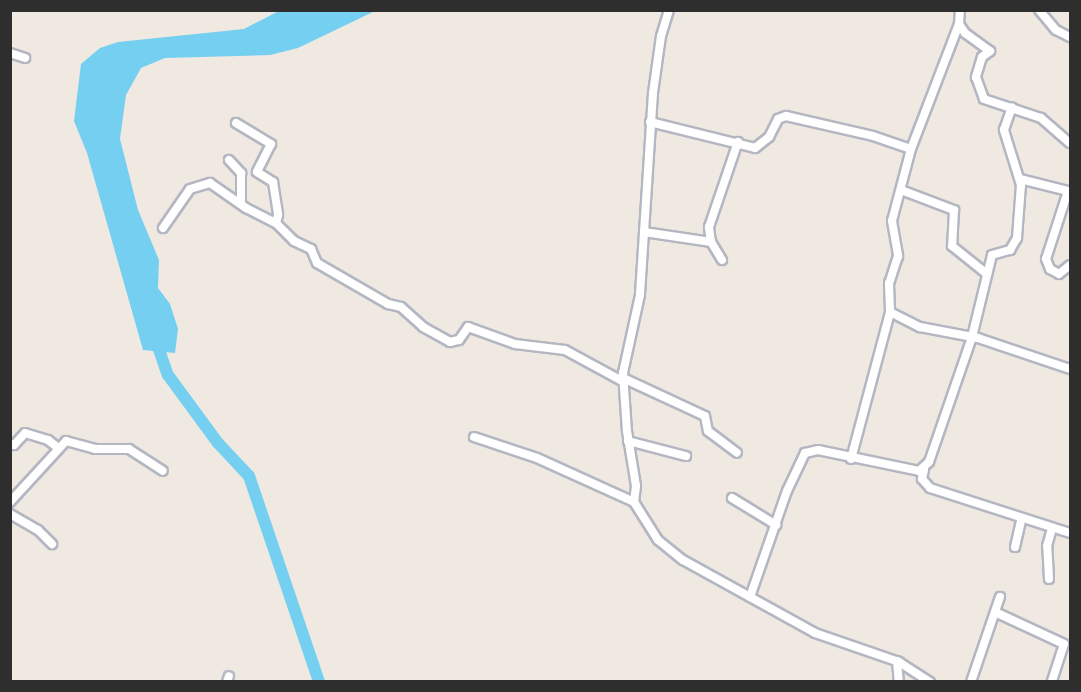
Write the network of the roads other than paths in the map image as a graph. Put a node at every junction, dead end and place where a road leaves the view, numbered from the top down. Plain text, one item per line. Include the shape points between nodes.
1 (669, 10) edge
2 (960, 10) edge
3 (1039, 10) edge
4 (959, 24) junction
5 (1071, 37) edge
6 (10, 53) edge
7 (25, 58) dead end
8 (1012, 107) junction
9 (236, 123) dead end
10 (653, 123) junction
11 (738, 142) junction
12 (1071, 143) edge
13 (911, 149) junction
14 (229, 160) dead end
15 (1020, 179) junction
16 (901, 190) junction
17 (241, 204) junction
18 (276, 222) junction
19 (163, 228) dead end
20 (647, 232) junction
21 (711, 242) junction
22 (722, 260) dead end
23 (1071, 265) edge
24 (987, 274) junction
25 (890, 312) junction
26 (972, 337) junction
27 (1071, 369) edge
28 (625, 380) junction
29 (474, 437) dead end
30 (631, 441) junction
31 (10, 444) edge
32 (57, 447) junction
33 (737, 453) dead end
34 (686, 456) dead end
35 (851, 459) junction
36 (924, 470) junction
37 (163, 471) dead end
38 (732, 498) dead end
39 (10, 502) edge
40 (634, 502) junction
41 (10, 514) edge
42 (1021, 520) junction
43 (776, 525) junction
44 (1052, 528) junction
45 (1071, 533) edge
46 (52, 544) dead end
47 (1015, 547) dead end
48 (1049, 579) dead end
49 (751, 594) junction
50 (1000, 597) dead end
51 (995, 612) junction
52 (897, 662) junction
53 (899, 681) edge
54 (930, 681) edge
55 (971, 681) edge
56 (1052, 681) edge

1 - 10 street via 659,45
2 - 4 street
3 - 5 street via 1056,30
4 - 8 street via 990,51 982,57 975,76 981,96
4 - 13 street
6 - 7 street
8 - 12 street via 1041,118
8 - 15 street via 1005,136
9 - 18 street via 271,144 257,172 273,182
10 - 11 street
10 - 20 street
11 - 13 street via 755,148 762,145 778,119 786,116 873,135
11 - 21 street via 710,221
13 - 16 street
14 - 17 street via 240,173
15 - 23 street via 1068,191 1046,260 1050,269 1059,274
15 - 24 street via 1022,204 1016,243 1010,250 994,252
16 - 24 street via 954,210 951,246
16 - 25 street via 891,225 898,256 889,283
17 - 18 street
17 - 19 street via 210,183 190,189
18 - 28 street via 294,241 310,249 317,263 388,304 401,307 423,327 450,342 459,340 468,327 515,344 525,343 551,352 556,348 565,350
20 - 21 street
20 - 28 street
21 - 22 street
24 - 26 street
25 - 26 street via 929,330
25 - 35 street
26 - 27 street
26 - 36 street
28 - 30 street
28 - 33 street via 705,416 706,429
29 - 40 street via 537,458
30 - 34 street
30 - 40 street
31 - 32 street via 15,445 25,433
32 - 37 street via 69,441 95,449 129,449
32 - 39 street
35 - 36 street
35 - 43 street via 818,450 806,453
36 - 42 street via 922,479 930,488
38 - 43 street
40 - 49 street via 670,551
41 - 46 street via 38,530
42 - 44 street
42 - 47 street
43 - 49 street
44 - 45 street
44 - 48 street via 1047,546
49 - 52 street via 826,638
50 - 51 street
51 - 55 street
51 - 56 street via 1064,644
52 - 53 street
52 - 54 street

